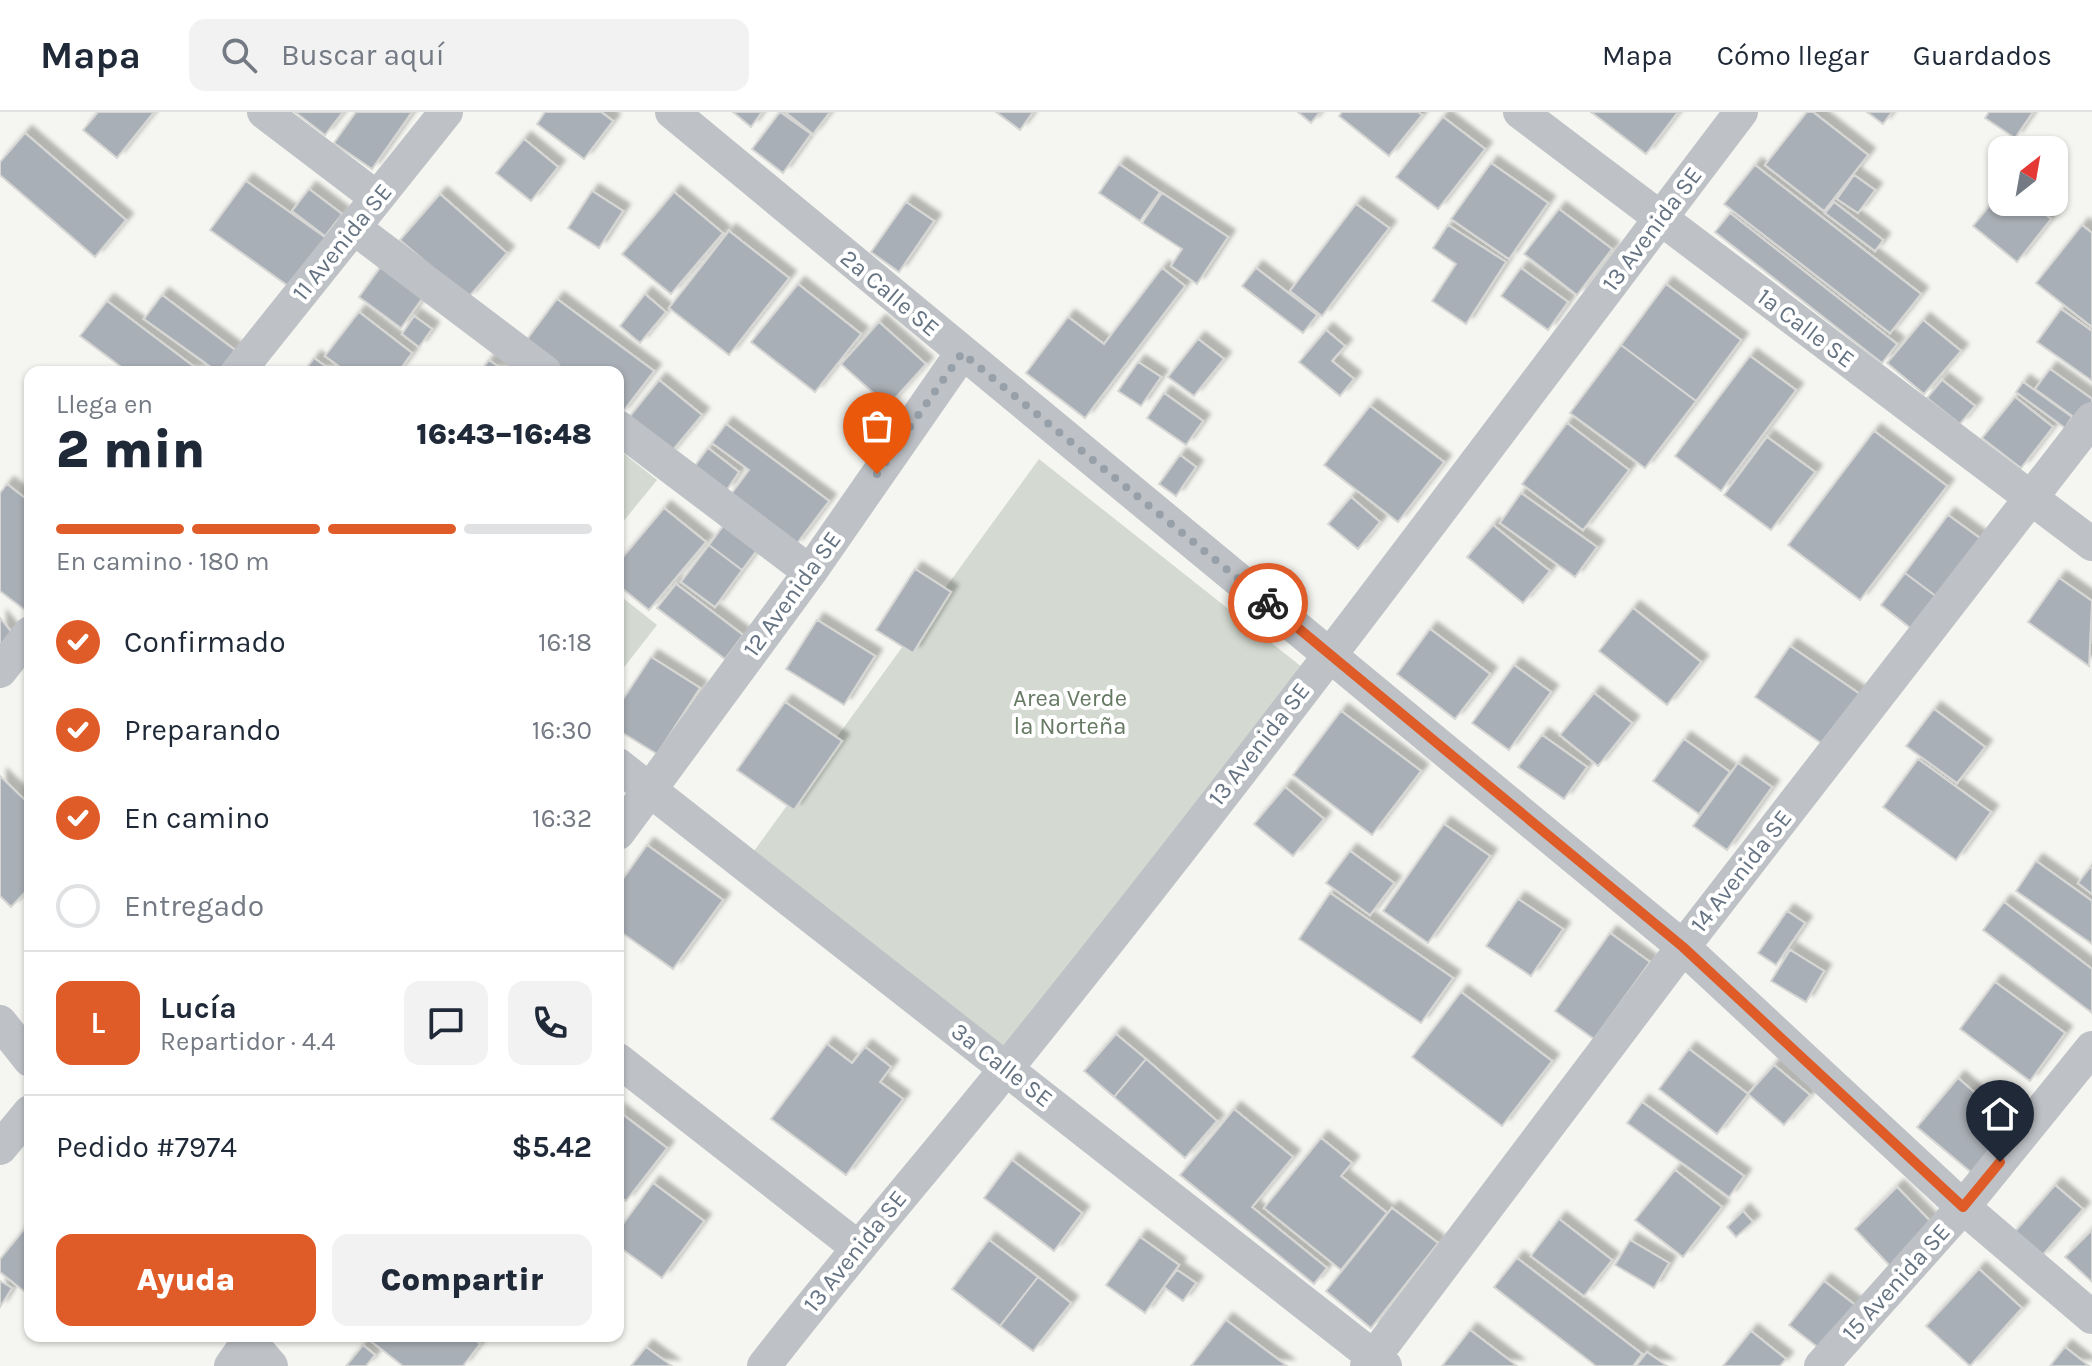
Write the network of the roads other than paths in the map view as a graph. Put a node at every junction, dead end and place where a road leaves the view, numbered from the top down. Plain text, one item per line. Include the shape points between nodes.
1 (264, 112) edge
2 (446, 112) edge
3 (672, 112) edge
4 (1520, 112) edge
5 (1741, 112) edge
6 (377, 198) junction
7 (1660, 218) junction
8 (353, 227) junction
9 (962, 353) junction
10 (243, 366) edge
11 (537, 366) edge
12 (2092, 419) edge
13 (624, 432) edge
14 (2031, 498) junction
15 (2092, 544) edge
16 (810, 572) junction
17 (24, 641) edge
18 (1330, 653) junction
19 (0, 671) edge
20 (624, 770) edge
21 (649, 790) junction
22 (624, 825) edge
23 (1683, 947) junction
24 (0, 1022) edge
25 (2092, 1048) edge
26 (24, 1052) edge
27 (624, 1065) edge
28 (1006, 1069) junction
29 (24, 1119) edge
30 (0, 1148) edge
31 (1963, 1207) junction
32 (857, 1247) junction
33 (2092, 1317) edge
34 (244, 1345) edge
35 (1375, 1363) edge
36 (271, 1366) edge
37 (764, 1366) edge
38 (1821, 1366) edge

1 - 6 street
2 - 6 street, 11 Avenida SE
3 - 9 street, 2a Calle SE
4 - 7 street, 1a Calle SE
5 - 7 street, 13 Avenida SE
6 - 8 street, 11 Avenida SE
7 - 14 street, 1a Calle SE
7 - 18 street, 13 Avenida SE
8 - 10 street, 11 Avenida SE
8 - 11 street
9 - 16 street, 12 Avenida SE
9 - 18 street, 2a Calle SE
12 - 14 street, 14 Avenida SE
13 - 16 street
14 - 15 street, 1a Calle SE
14 - 23 street, 14 Avenida SE
16 - 21 street, 12 Avenida SE
17 - 19 street
18 - 23 street, 2a Calle SE
18 - 28 street, 13 Avenida SE
20 - 21 street, 3a Calle SE
21 - 22 street, 12 Avenida SE
21 - 28 street, 3a Calle SE
23 - 31 street, 2a Calle SE
23 - 35 street, 14 Avenida SE
24 - 26 street
25 - 31 street, 15 Avenida SE
27 - 32 street
28 - 32 street, 13 Avenida SE
28 - 35 street, 3a Calle SE
29 - 30 street
31 - 33 street, 2a Calle SE
31 - 38 street, 15 Avenida SE
32 - 37 street, 13 Avenida SE
34 - 36 street

